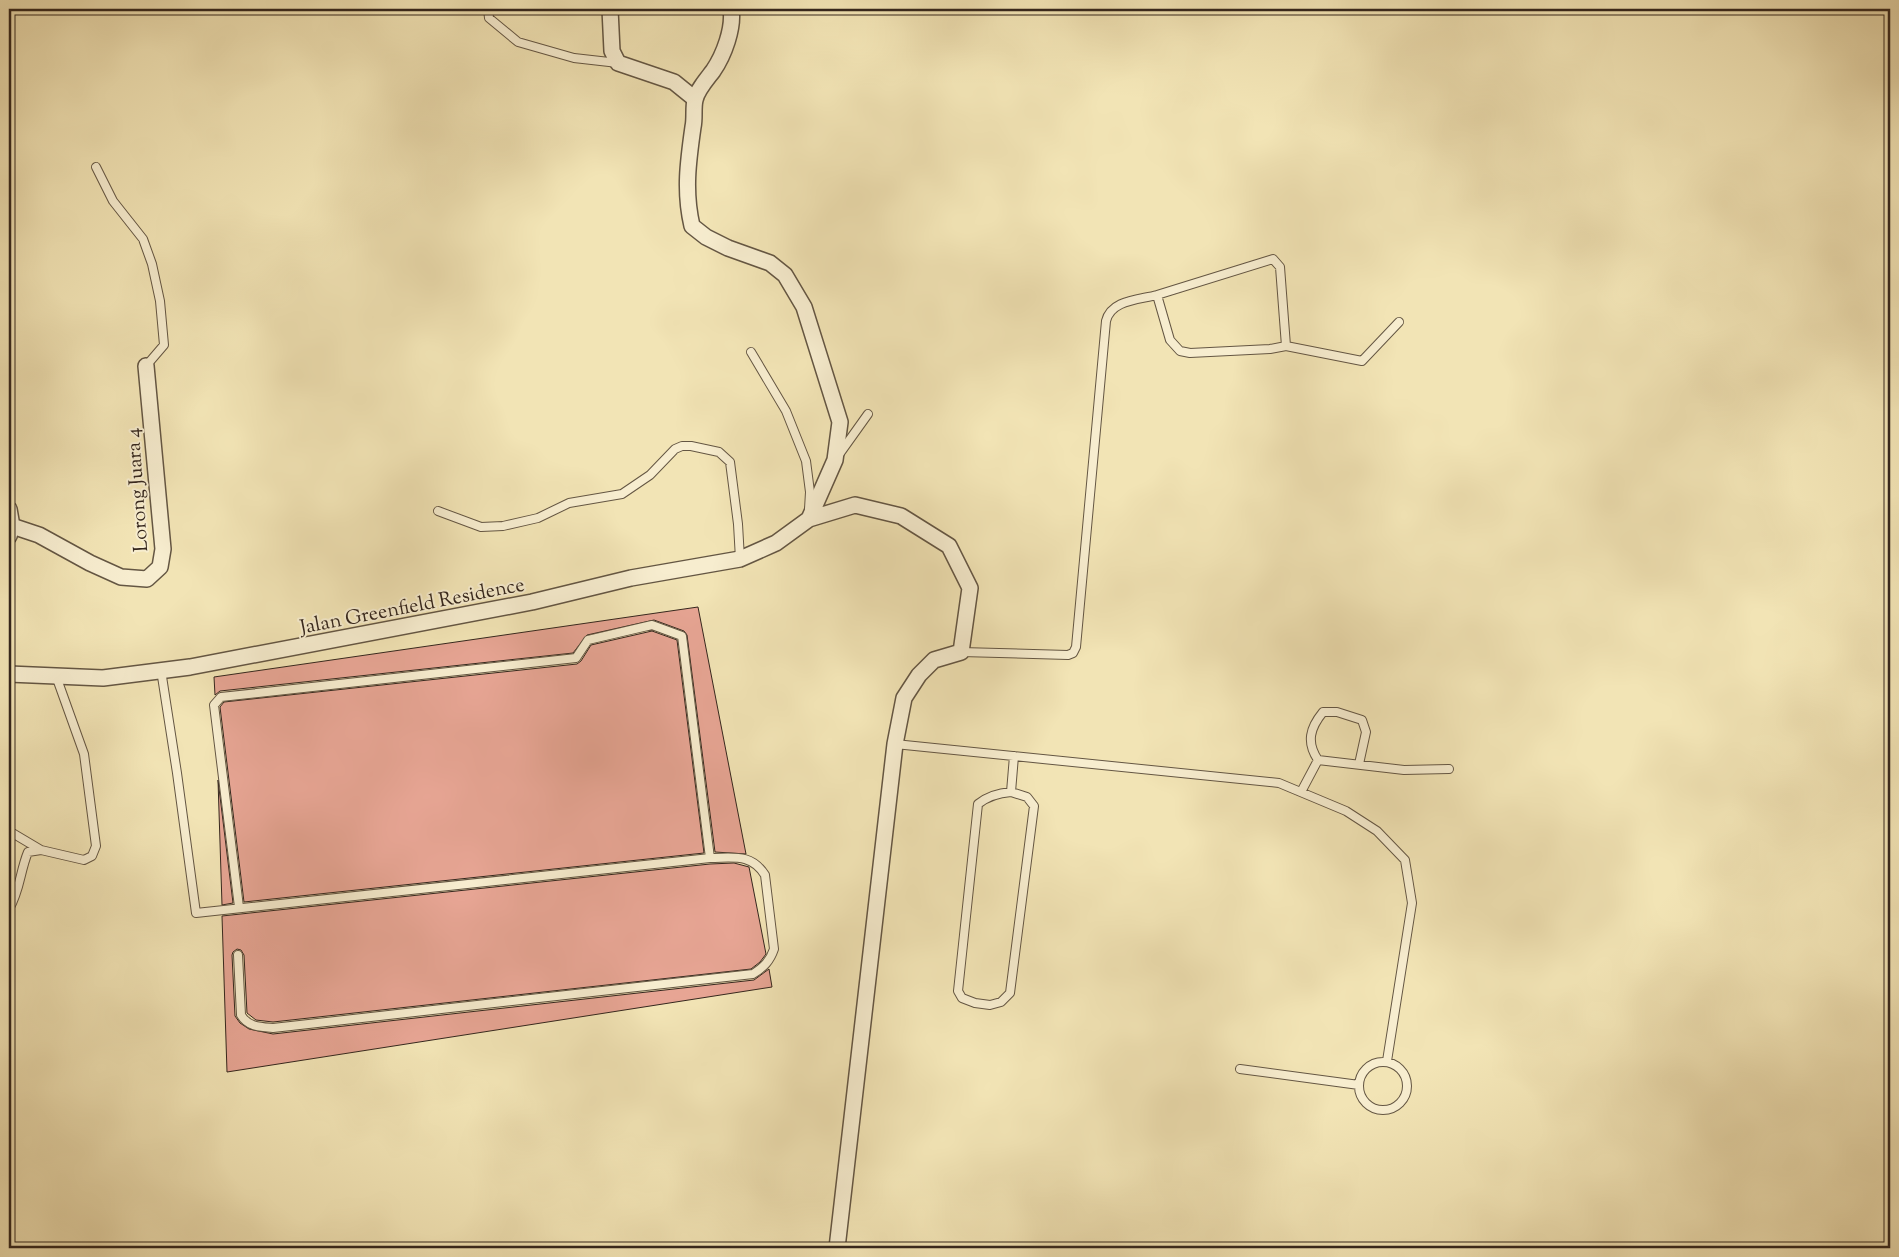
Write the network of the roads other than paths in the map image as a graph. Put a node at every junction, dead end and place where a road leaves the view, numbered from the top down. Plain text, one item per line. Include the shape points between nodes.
1 (488, 9) edge
2 (610, 9) edge
3 (731, 9) edge
4 (618, 64) junction
5 (695, 99) junction
6 (96, 167) dead end
7 (1157, 295) junction
8 (1398, 322) dead end
9 (1286, 346) junction
10 (751, 352) dead end
11 (146, 366) joint
12 (868, 414) dead end
13 (835, 460) junction
14 (9, 509) edge
15 (438, 511) dead end
16 (809, 519) junction
17 (10, 531) edge
18 (740, 559) junction
19 (961, 652) junction
20 (161, 670) junction
21 (9, 674) edge
22 (56, 676) junction
23 (895, 744) junction
24 (1014, 756) junction
25 (1318, 760) junction
26 (1360, 764) junction
27 (1449, 769) dead end
28 (1011, 792) junction
29 (1301, 792) junction
30 (9, 831) edge
31 (41, 850) junction
32 (710, 858) junction
33 (239, 907) junction
34 (9, 909) edge
35 (238, 955) dead end
36 (1387, 1062) junction
37 (1240, 1068) dead end
38 (1359, 1085) junction
39 (836, 1248) edge

1 - 4 lane via 490,18 518,42 574,58
2 - 4 street via 612,51
3 - 5 street via 727,41 716,67
4 - 5 street via 674,82
5 - 13 street via 687,180 687,205 692,226 728,248 770,263 785,275 804,307 840,422
6 - 11 lane via 113,201 143,239 152,264 160,301 164,346
7 - 9 lane via 1170,340 1180,352
7 - 9 lane via 1273,259 1280,267
7 - 19 lane via 1116,305 1107,314 1076,647 1068,655
8 - 9 lane via 1362,361
10 - 16 lane via 786,411 806,462
11 - 17 street, Lorong Juara 4 via 163,549 160,567 147,579 121,577 40,535
12 - 13 lane
13 - 16 street
14 - 17 street
15 - 18 lane via 481,527 538,518 569,503 622,494 650,475 676,449 691,446 719,452 730,462
16 - 18 street, Jalan Greenfield Residence via 776,543
16 - 19 street via 855,505 901,516 949,546 970,588
18 - 20 street, Jalan Greenfield Residence via 631,578 532,602 377,632
19 - 23 street via 934,660 919,675 904,698
20 - 22 street, Jalan Greenfield Residence via 103,678
20 - 33 lane via 196,913
21 - 22 street, Jalan Greenfield Residence
22 - 31 lane via 84,754 96,846 92,856 84,860
23 - 24 lane
23 - 39 street
24 - 28 lane
24 - 29 lane via 1252,779 1279,783
25 - 26 lane
25 - 26 lane via 1312,750 1316,721 1323,712 1337,712 1362,720 1366,732
25 - 29 lane
26 - 27 lane via 1404,770
28 - 28 lane via 1002,792 978,804 958,991 962,998 975,1003 990,1005 1001,1002 1010,993 1034,806 1027,797
29 - 36 lane via 1346,811 1377,831 1405,860 1412,904
30 - 31 lane
31 - 34 lane via 28,852 22,865 19,889
32 - 33 lane
32 - 33 lane via 682,636 652,625 588,640 576,658 221,697 214,705
32 - 35 lane via 752,861 766,875 774,949 764,968 753,974 273,1028 256,1027 241,1016
36 - 38 lane via 1373,1063 1363,1072
36 - 38 lane via 1400,1068 1407,1079 1407,1093 1399,1105 1386,1110 1373,1108 1362,1099
37 - 38 lane

